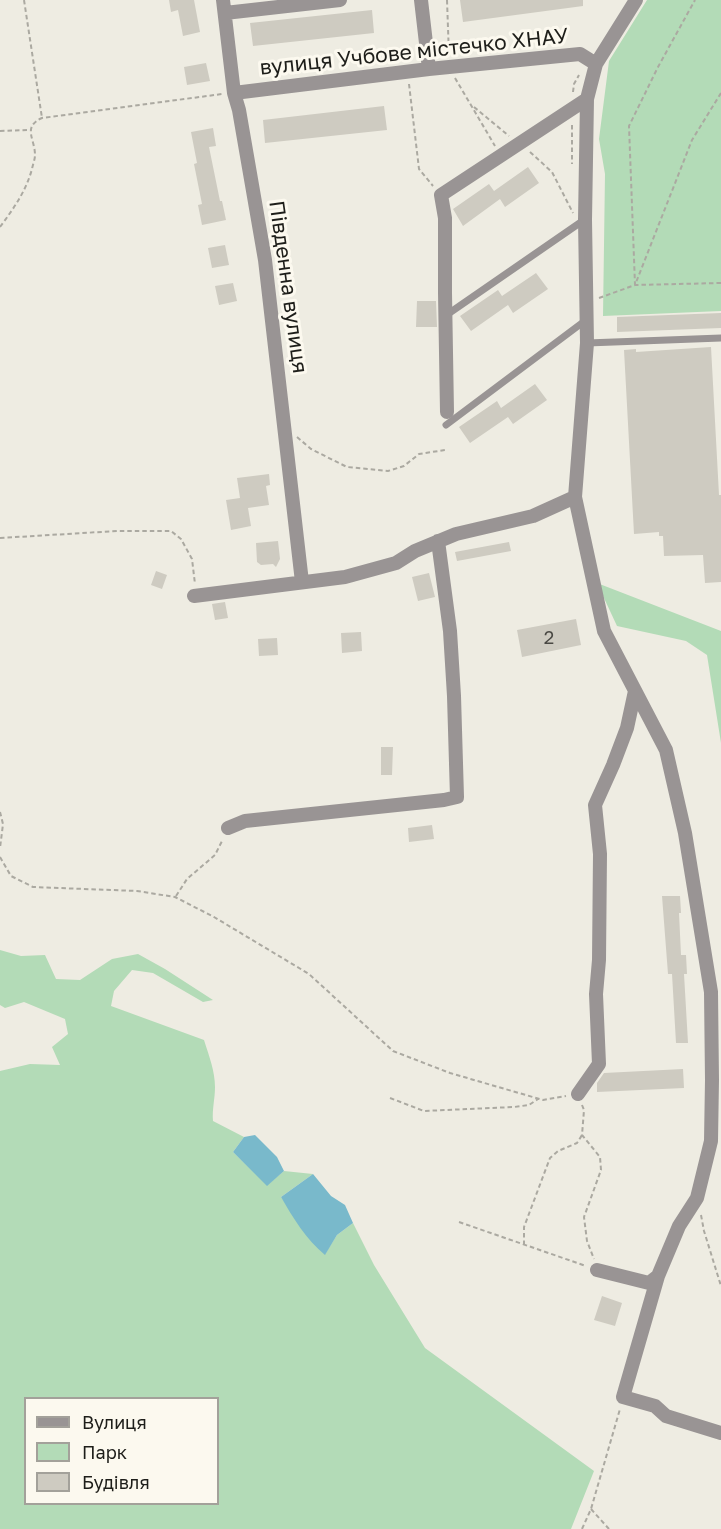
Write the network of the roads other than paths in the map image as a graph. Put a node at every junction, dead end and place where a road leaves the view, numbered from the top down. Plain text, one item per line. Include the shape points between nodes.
1 (340, 0) edge
2 (422, 0) edge
3 (636, 0) edge
4 (224, 7) edge
5 (596, 64) junction
6 (429, 69) junction
7 (234, 93) junction
8 (588, 99) junction
9 (579, 216) junction
10 (445, 316) junction
11 (587, 319) junction
12 (721, 338) edge
13 (587, 343) junction
14 (447, 418) joint
15 (575, 497) junction
16 (438, 541) junction
17 (302, 582) junction
18 (194, 596) road end
19 (635, 691) junction
20 (228, 828) road end
21 (578, 1094) road end
22 (597, 1270) road end
23 (658, 1276) junction
24 (721, 1432) edge

1 - 4 street
2 - 6 street
3 - 5 street
4 - 7 street, Південна вулиця
5 - 6 street, вулиця Учбове містечко ХНАУ via 580,54
5 - 8 street
6 - 7 street, вулиця Учбове містечко ХНАУ
7 - 17 street, Південна вулиця via 265,260
8 - 9 street
8 - 10 street via 441,195 445,218
9 - 10 lane
9 - 11 street
10 - 14 street
11 - 13 street
11 - 14 lane
12 - 13 lane
13 - 15 street
15 - 16 street via 533,516
15 - 19 street via 604,631
16 - 17 street via 396,563 345,578
16 - 20 street via 450,631 457,797 245,821
17 - 18 street
19 - 21 street via 627,728 595,805 600,854 596,994 599,1064
19 - 23 street via 666,750 685,833 711,992 711,1141 697,1197 679,1226
22 - 23 street via 649,1283
23 - 24 street via 623,1397 655,1406 666,1416

